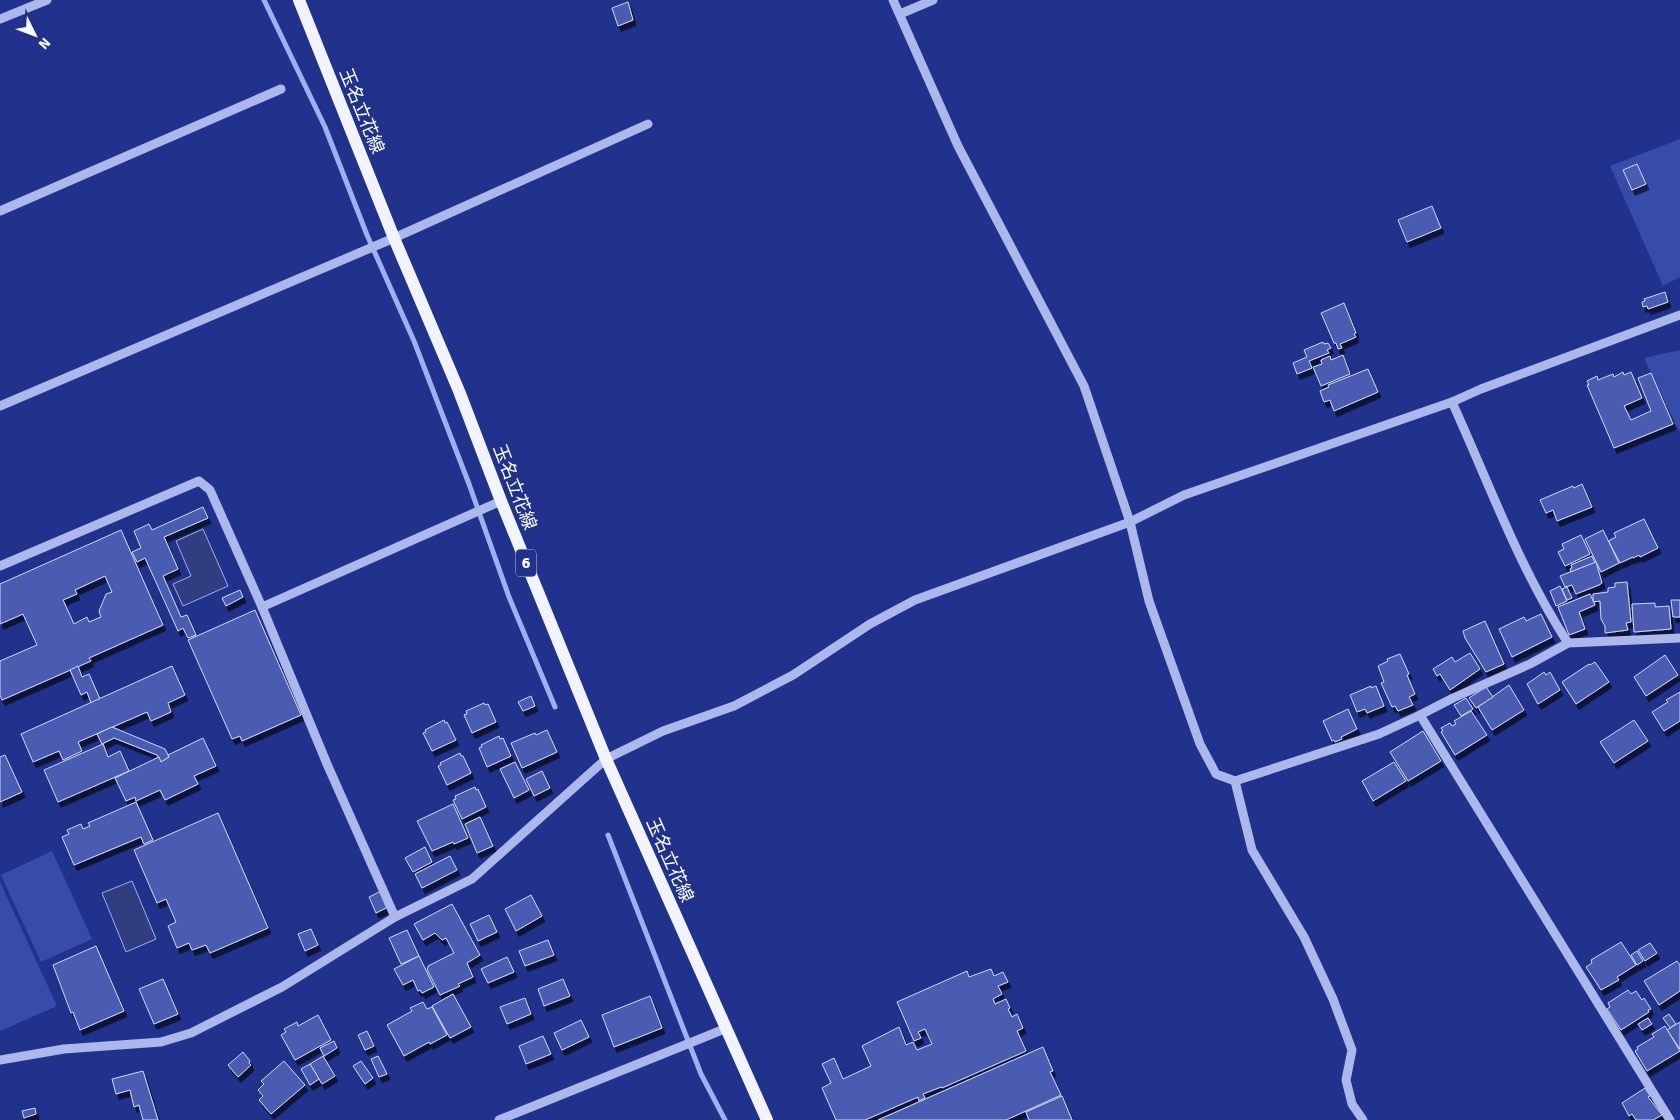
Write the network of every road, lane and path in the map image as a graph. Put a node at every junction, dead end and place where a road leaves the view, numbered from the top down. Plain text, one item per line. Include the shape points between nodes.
1 (47, 0) edge
2 (299, 0) edge
3 (893, 0) edge
4 (933, 0) edge
5 (900, 14) junction
6 (0, 19) edge
7 (281, 89) dead end
8 (648, 124) dead end
9 (0, 211) edge
10 (394, 238) junction
11 (1680, 315) edge
12 (1452, 402) junction
13 (0, 406) edge
14 (501, 501) junction
15 (1130, 522) junction
16 (0, 566) edge
17 (262, 607) junction
18 (1680, 638) edge
19 (1568, 643) junction
20 (1420, 716) junction
21 (606, 759) junction
22 (1235, 781) junction
23 (396, 916) junction
24 (727, 1028) junction
25 (0, 1060) edge
26 (499, 1120) edge
27 (767, 1120) edge
28 (1362, 1120) edge
29 (1670, 1120) edge

1 - 6 street
2 - 10 main road, 玉名立花線 / 6
3 - 5 street
4 - 5 street
5 - 15 street via 958,146 1084,386
7 - 9 street
8 - 10 street
10 - 13 street
10 - 14 main road, 玉名立花線 / 6 via 459,390
11 - 12 street
12 - 15 street via 1184,495
12 - 19 street via 1505,525 1550,616
14 - 17 street
14 - 21 main road, 玉名立花線 / 6
15 - 21 street via 915,600 870,624 793,675 734,706 663,731
15 - 22 street via 1150,601 1200,744 1216,774
16 - 17 street via 199,481 210,490
17 - 23 street via 327,764
18 - 19 street
19 - 20 street
20 - 22 street via 1379,734
20 - 29 street
21 - 23 street via 472,879
21 - 24 main road, 玉名立花線 / 6
22 - 28 street via 1252,850 1304,937 1333,999 1352,1050 1346,1080 1352,1104
23 - 25 street via 282,987 191,1034 161,1042 64,1049
24 - 26 street
24 - 27 main road, 玉名立花線 / 6

